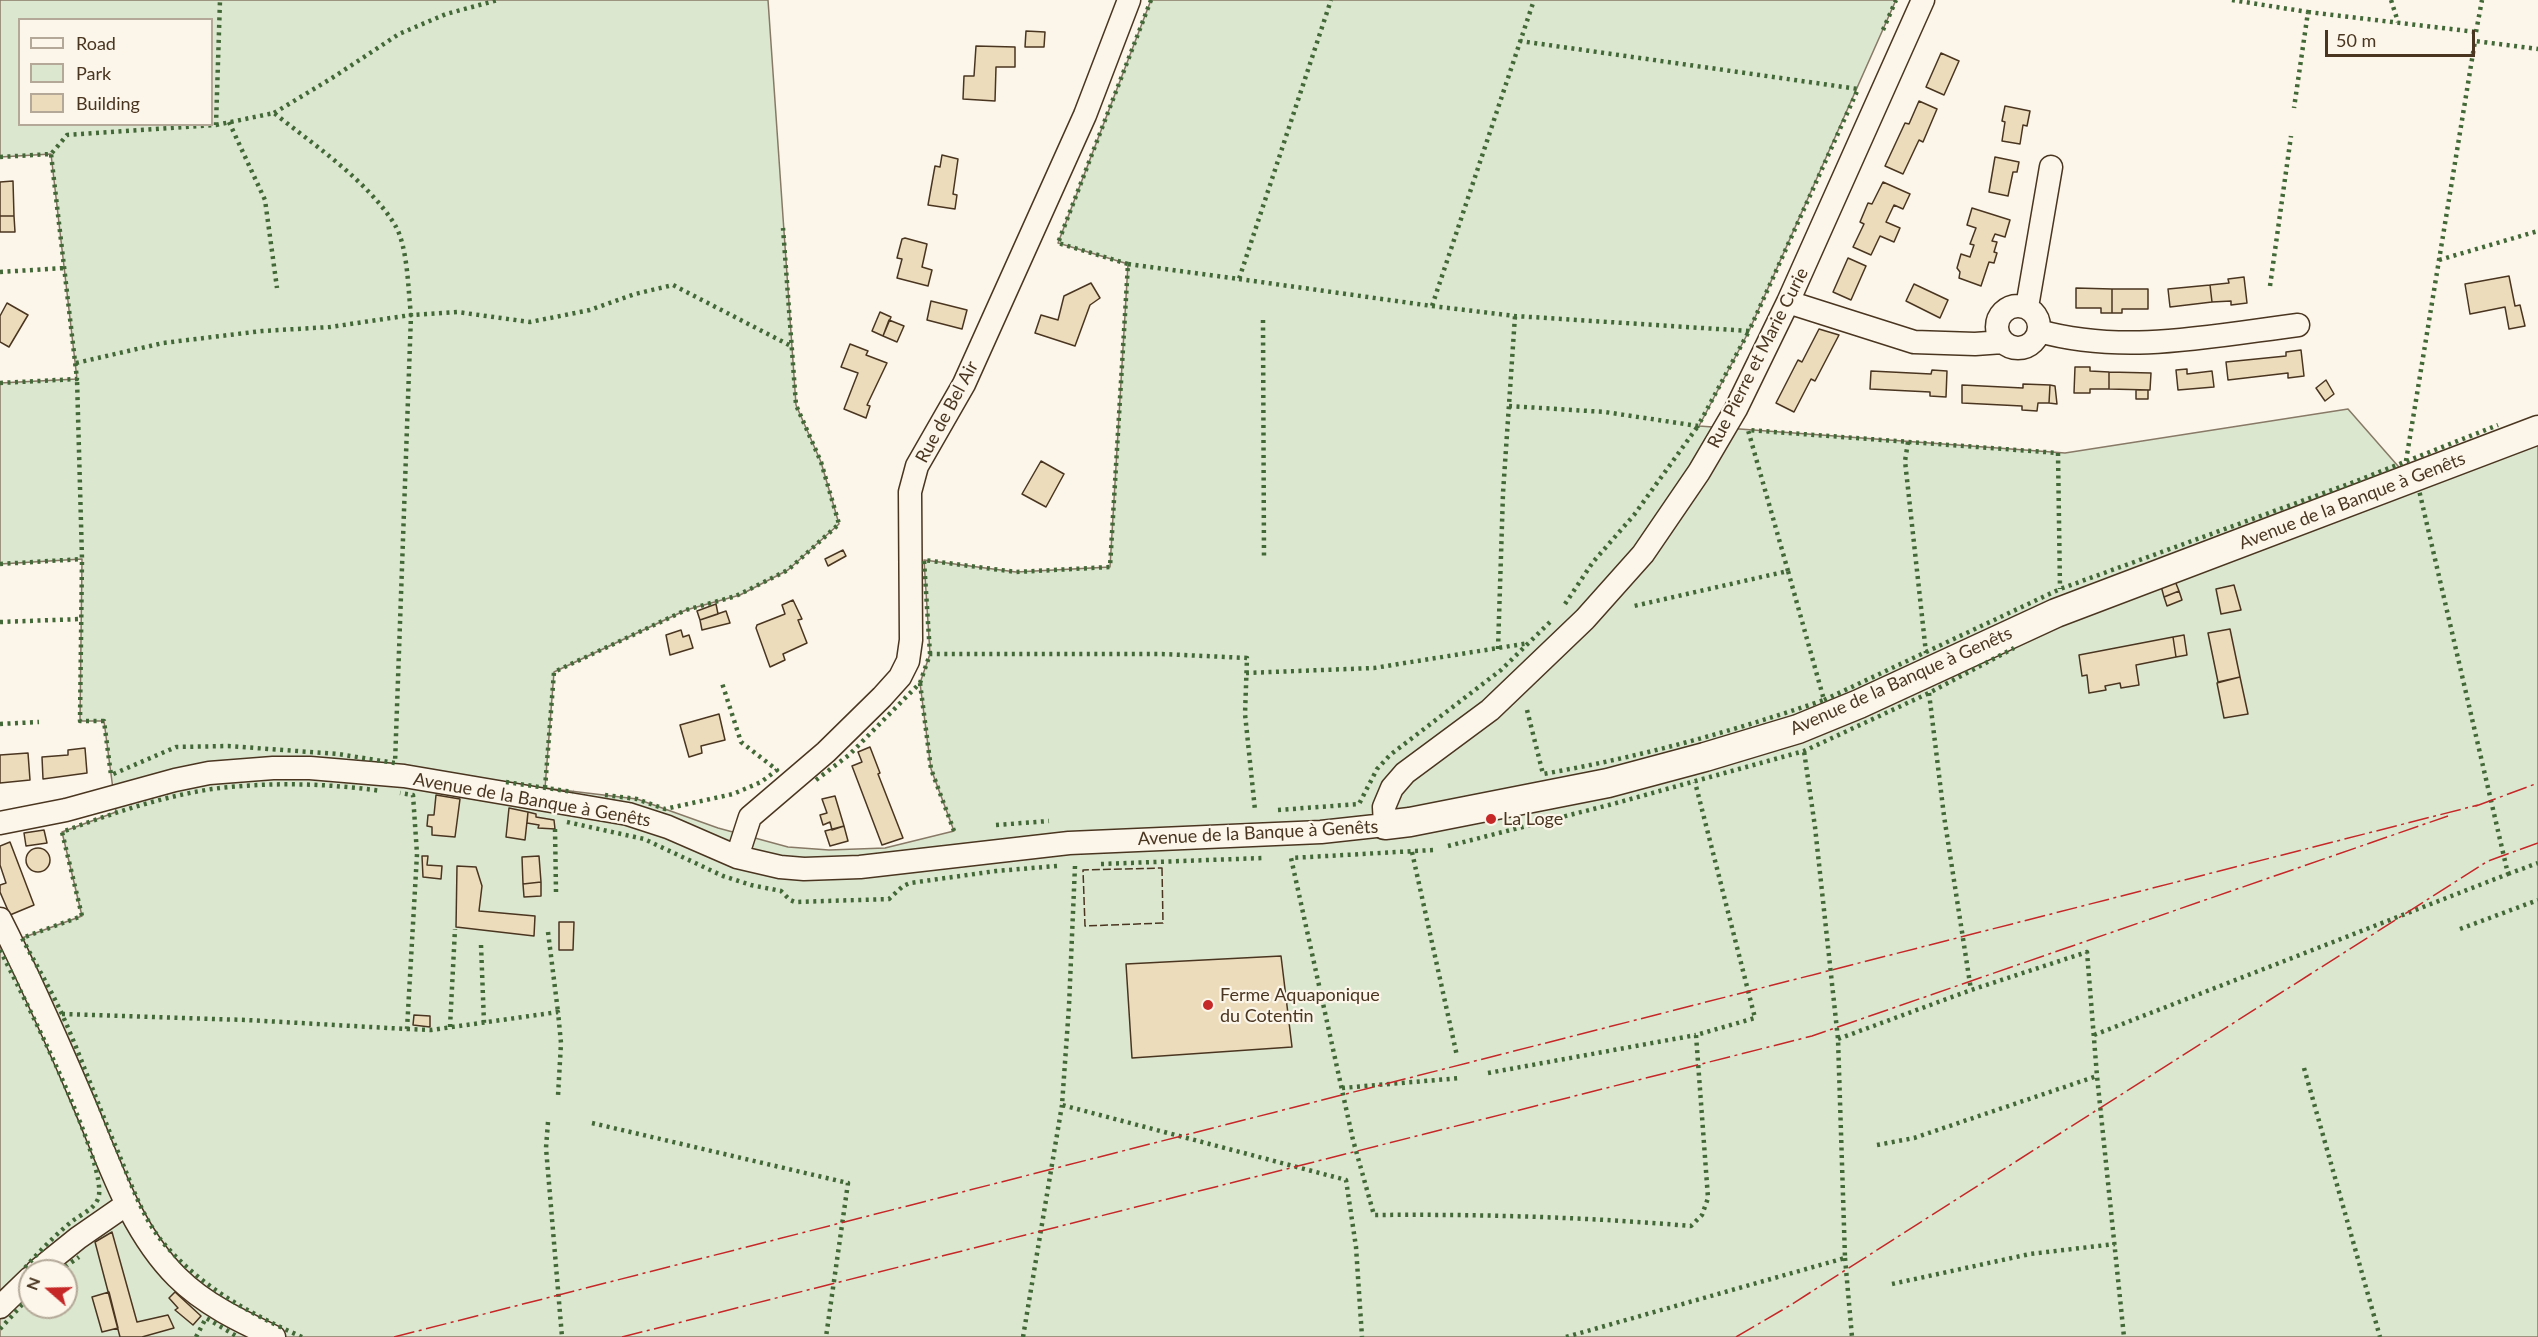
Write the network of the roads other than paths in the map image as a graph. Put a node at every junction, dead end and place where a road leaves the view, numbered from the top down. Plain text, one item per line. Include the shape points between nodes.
1 (1129, 0) edge
2 (1923, 0) edge
3 (2051, 167) dead end
4 (1788, 302) junction
5 (2027, 308) junction
6 (2298, 325) dead end
7 (2038, 331) junction
8 (2003, 342) junction
9 (2538, 430) edge
10 (0, 823) edge
11 (1385, 825) junction
12 (737, 856) junction
13 (4, 927) edge
14 (127, 1204) junction
15 (53, 1259) edge
16 (18, 1290) edge
17 (0, 1307) edge
18 (274, 1337) edge

1 - 12 street, Rue de Bel Air via 1085,115 964,384 917,466 910,492 908,661 900,677 850,730 750,817
2 - 4 street, Rue Pierre et Marie Curie
3 - 5 street
4 - 8 street via 1914,342
4 - 11 street, Rue Pierre et Marie Curie via 1736,409 1643,554 1585,619 1490,710 1405,773 1392,788 1384,807
5 - 7 street via 2037,317
5 - 8 street via 2014,306 2002,312 1996,330
6 - 7 street via 2128,344 2071,339
7 - 8 street via 2036,338 2024,347
9 - 11 main road, Avenue de la Banque à Genêts via 2056,613 1798,729 1608,783
10 - 12 street, Avenue de la Banque à Genêts via 209,773 310,768 404,776 628,814
11 - 12 street, Avenue de la Banque à Genêts via 1321,832 1069,843 849,868 780,867
13 - 14 street
14 - 15 street
14 - 18 street via 142,1233 178,1278 215,1307
16 - 17 street

